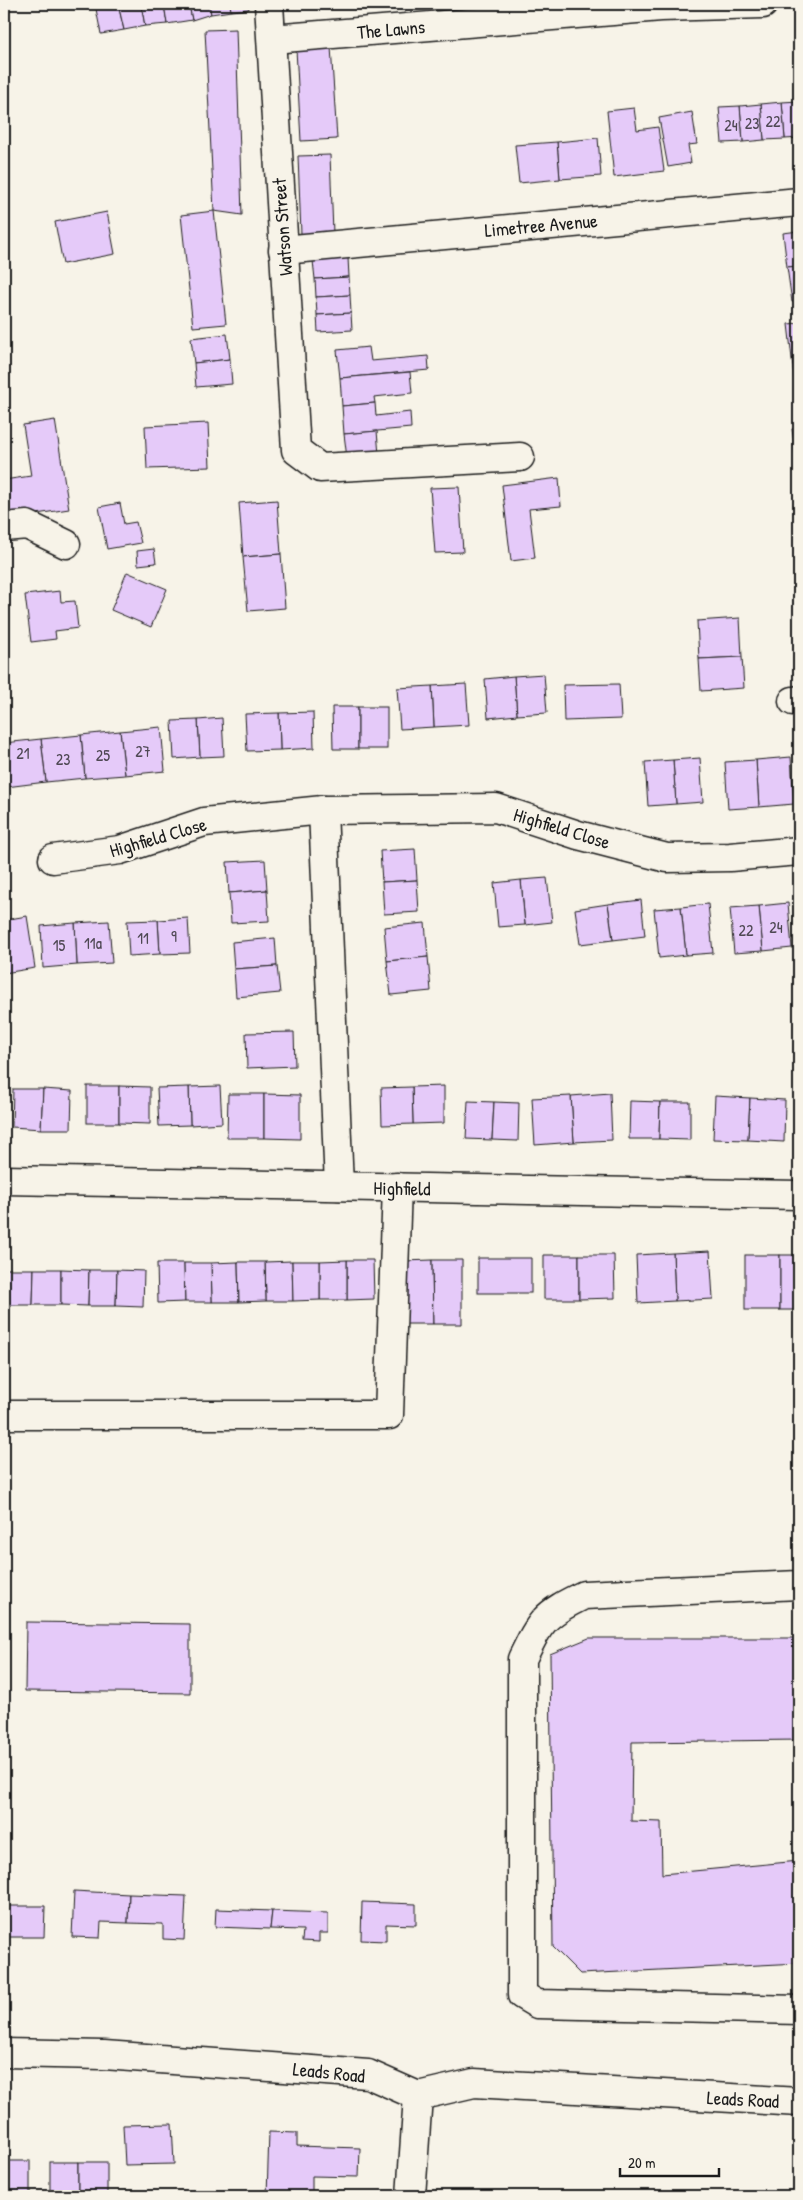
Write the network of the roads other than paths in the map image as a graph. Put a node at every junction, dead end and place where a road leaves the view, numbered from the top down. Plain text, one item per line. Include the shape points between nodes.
1 (269, 4) edge
2 (763, 4) edge
3 (661, 5) edge
4 (272, 39) junction
5 (799, 202) edge
6 (283, 250) junction
7 (520, 457) dead end
8 (4, 527) edge
9 (66, 544) dead end
10 (324, 810) junction
11 (799, 851) edge
12 (53, 859) dead end
13 (4, 1180) edge
14 (339, 1186) junction
15 (397, 1188) junction
16 (799, 1195) edge
17 (4, 1415) edge
18 (799, 1585) edge
19 (799, 2010) edge
20 (4, 2053) edge
21 (418, 2096) junction
22 (799, 2102) edge
23 (411, 2196) edge

1 - 4 street, Watson Street
2 - 3 street, The Lawns
3 - 4 street, The Lawns
4 - 6 street, Watson Street
5 - 6 street, Limetree Avenue
6 - 7 street, Watson Street via 296,450 320,468
8 - 9 street via 27,525
10 - 11 street, Highfield Close via 496,808 578,835 667,858
10 - 12 street, Highfield Close via 204,822 120,850
10 - 14 street
13 - 14 street, Highfield
14 - 15 street, Highfield
15 - 16 street, Highfield
15 - 17 street via 389,1415
18 - 19 street via 584,1595 555,1608 538,1626 522,1659 522,1995 537,2004
20 - 21 street, Leads Road via 104,2055 368,2074
21 - 22 street, Leads Road via 474,2083
21 - 23 street

